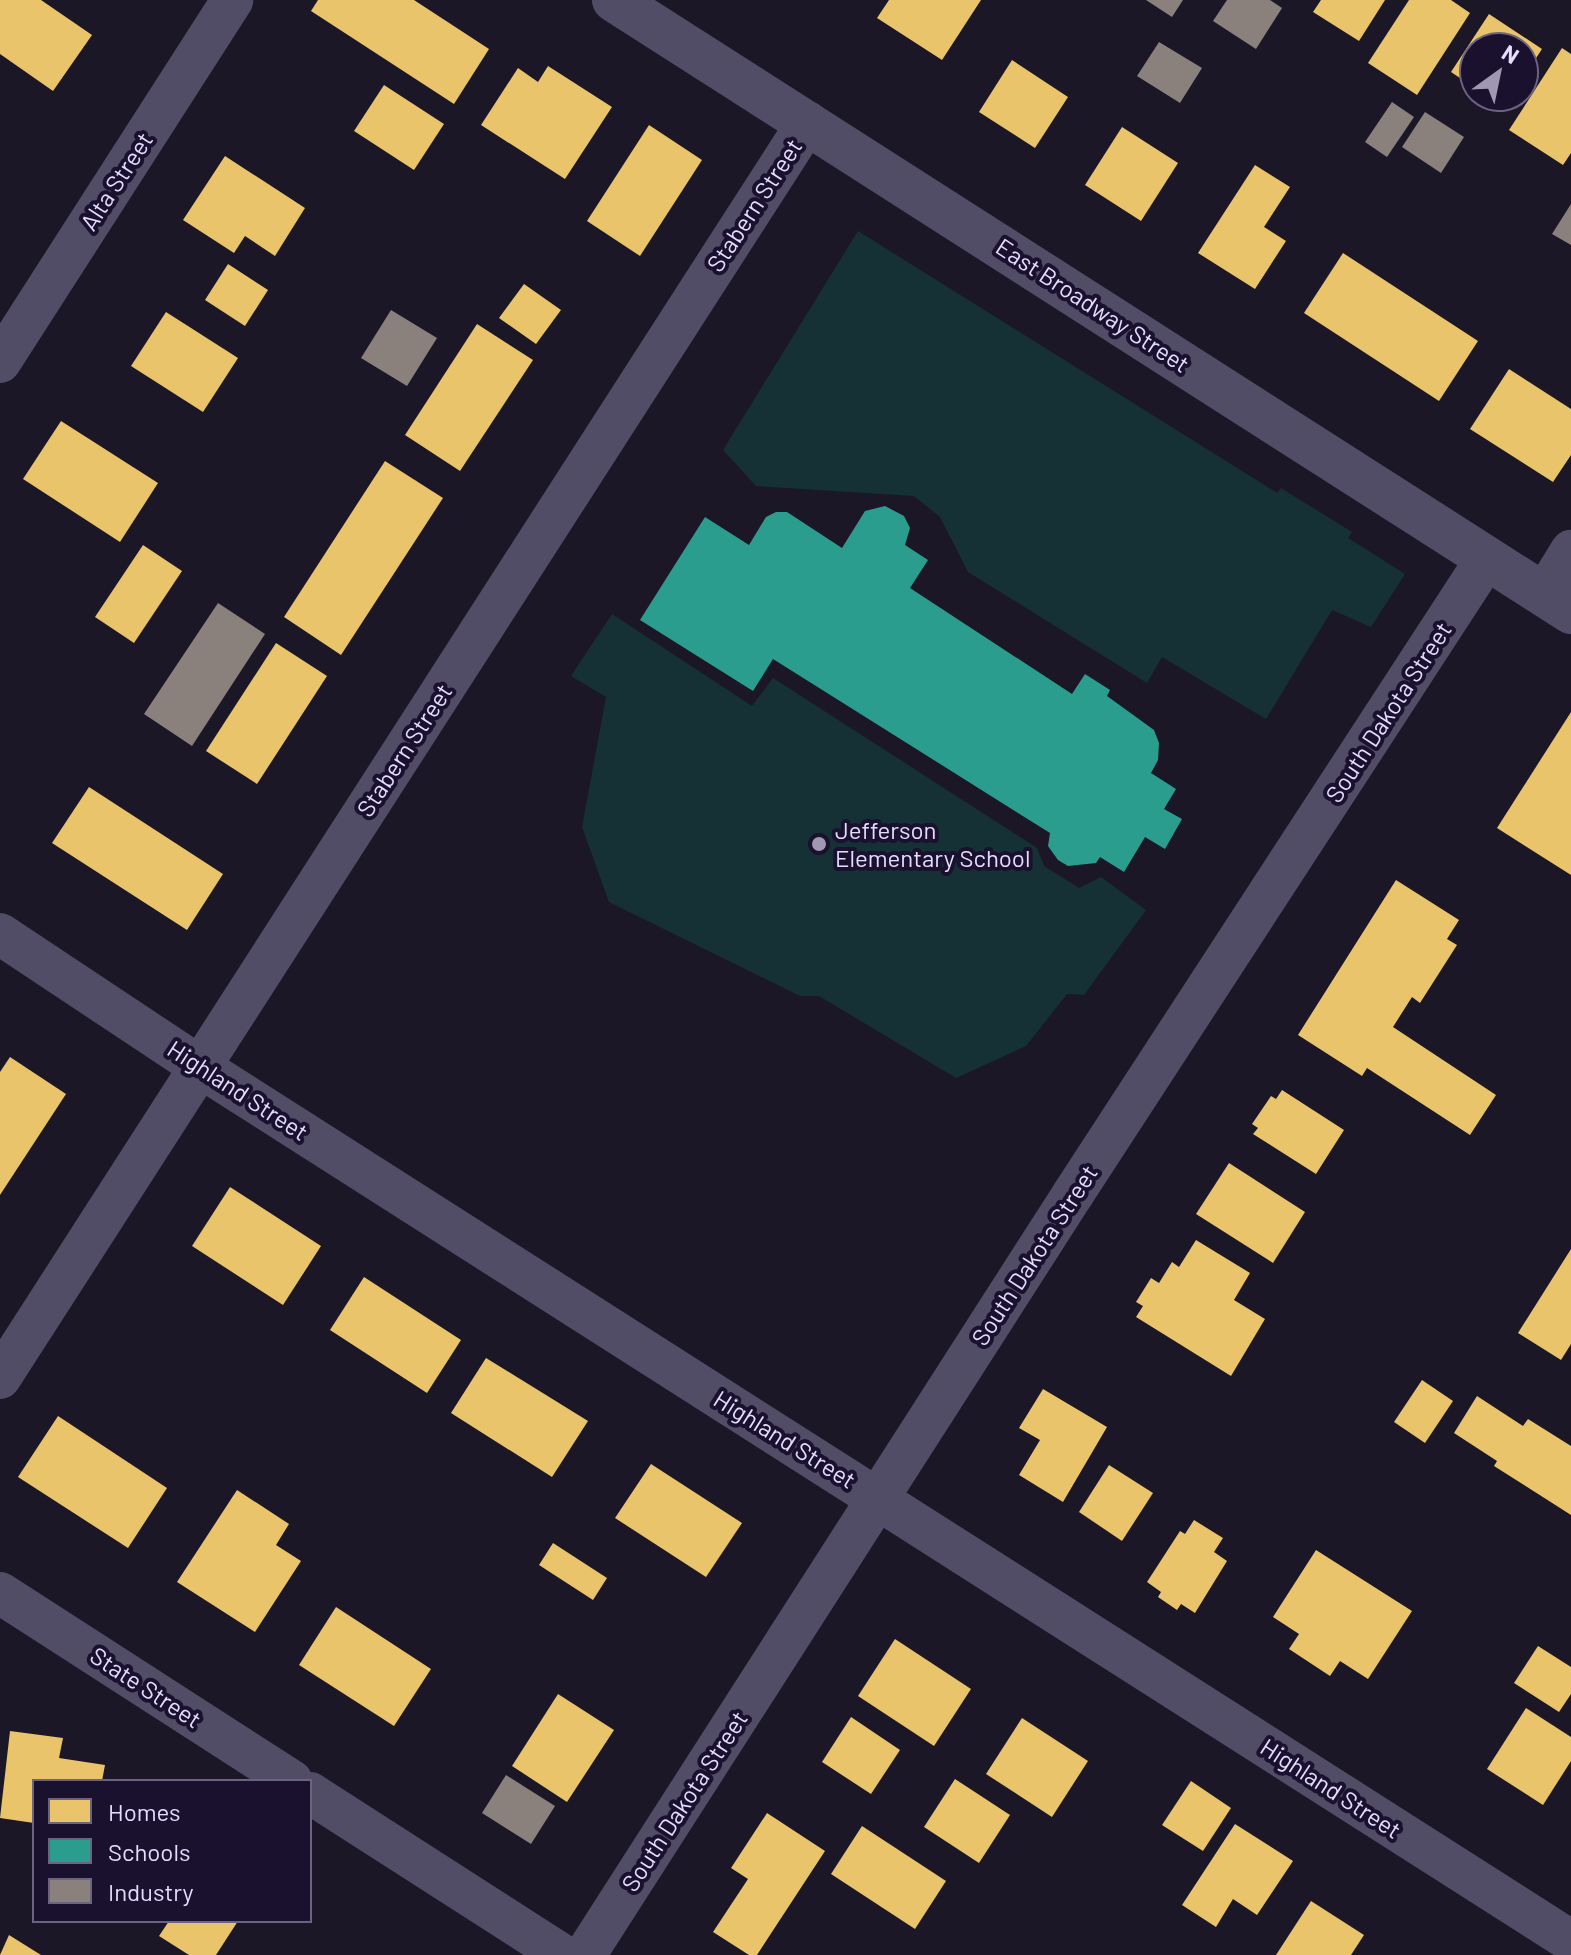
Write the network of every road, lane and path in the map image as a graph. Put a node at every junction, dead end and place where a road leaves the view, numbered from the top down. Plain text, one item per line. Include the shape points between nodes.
1 (232, 0) edge
2 (614, 0) edge
3 (808, 122) junction
4 (0, 362) edge
5 (1571, 551) edge
6 (1487, 558) junction
7 (1557, 603) edge
8 (0, 934) edge
9 (200, 1067) junction
10 (0, 1378) edge
11 (878, 1498) junction
12 (0, 1593) edge
13 (289, 1779) edge
14 (312, 1794) edge
15 (1571, 1941) edge
16 (562, 1955) edge
17 (585, 1955) edge

1 - 4 street, Alta Street
2 - 3 street, East Broadway Street
3 - 6 street, East Broadway Street
3 - 9 street, Stabern Street
5 - 7 street
6 - 7 street, East Broadway Street
6 - 11 street, South Dakota Street
8 - 9 street, Highland Street
9 - 10 street, Stabern Street
9 - 11 street, Highland Street
11 - 15 street, Highland Street
11 - 17 street, South Dakota Street
12 - 13 street, State Street
14 - 16 street

